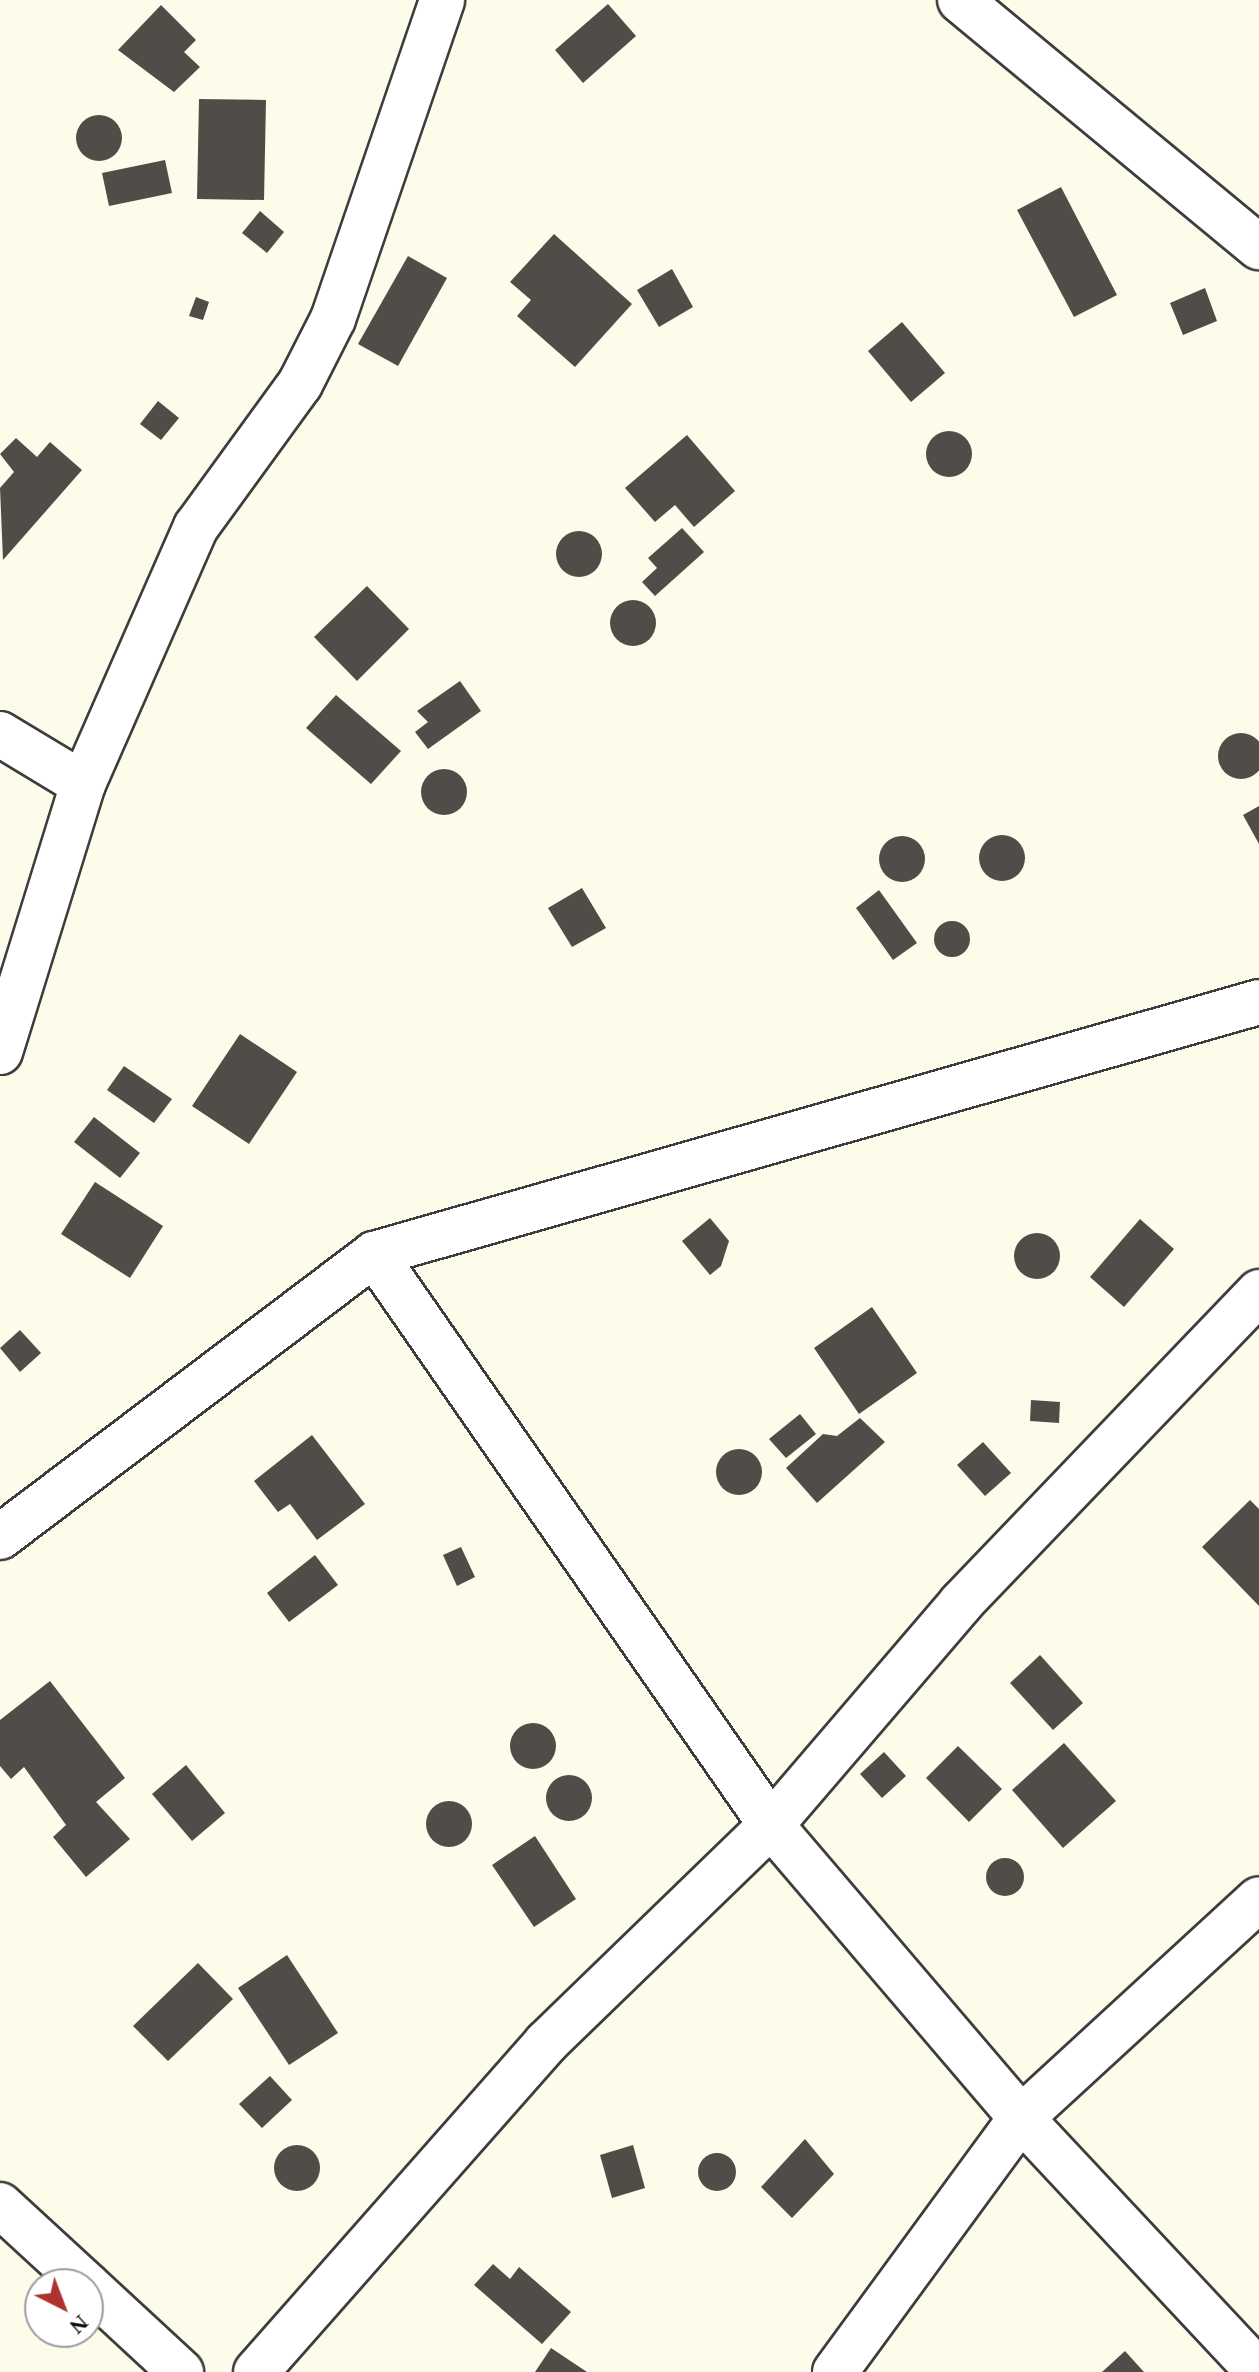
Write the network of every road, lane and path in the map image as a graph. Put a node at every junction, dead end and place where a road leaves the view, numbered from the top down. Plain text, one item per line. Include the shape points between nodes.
1 (442, 0) edge
2 (984, 7) edge
3 (1259, 247) edge
4 (0, 734) edge
5 (83, 784) junction
6 (1259, 1002) edge
7 (0, 1052) edge
8 (374, 1254) junction
9 (1259, 1292) edge
10 (0, 1537) edge
11 (771, 1825) junction
12 (1259, 1899) edge
13 (1021, 2118) junction
14 (0, 2205) edge
15 (69, 2268) edge
16 (104, 2301) edge
17 (181, 2372) edge
18 (256, 2372) edge
19 (835, 2372) edge
20 (1259, 2372) edge

1 - 5 street via 333,319 300,384 196,527
2 - 3 street
4 - 5 street
5 - 7 street
6 - 8 street
8 - 10 street
8 - 11 street
9 - 11 street via 961,1603
11 - 13 street
11 - 18 street via 546,2043
12 - 13 street
13 - 19 street
13 - 20 street
14 - 15 street
16 - 17 street

